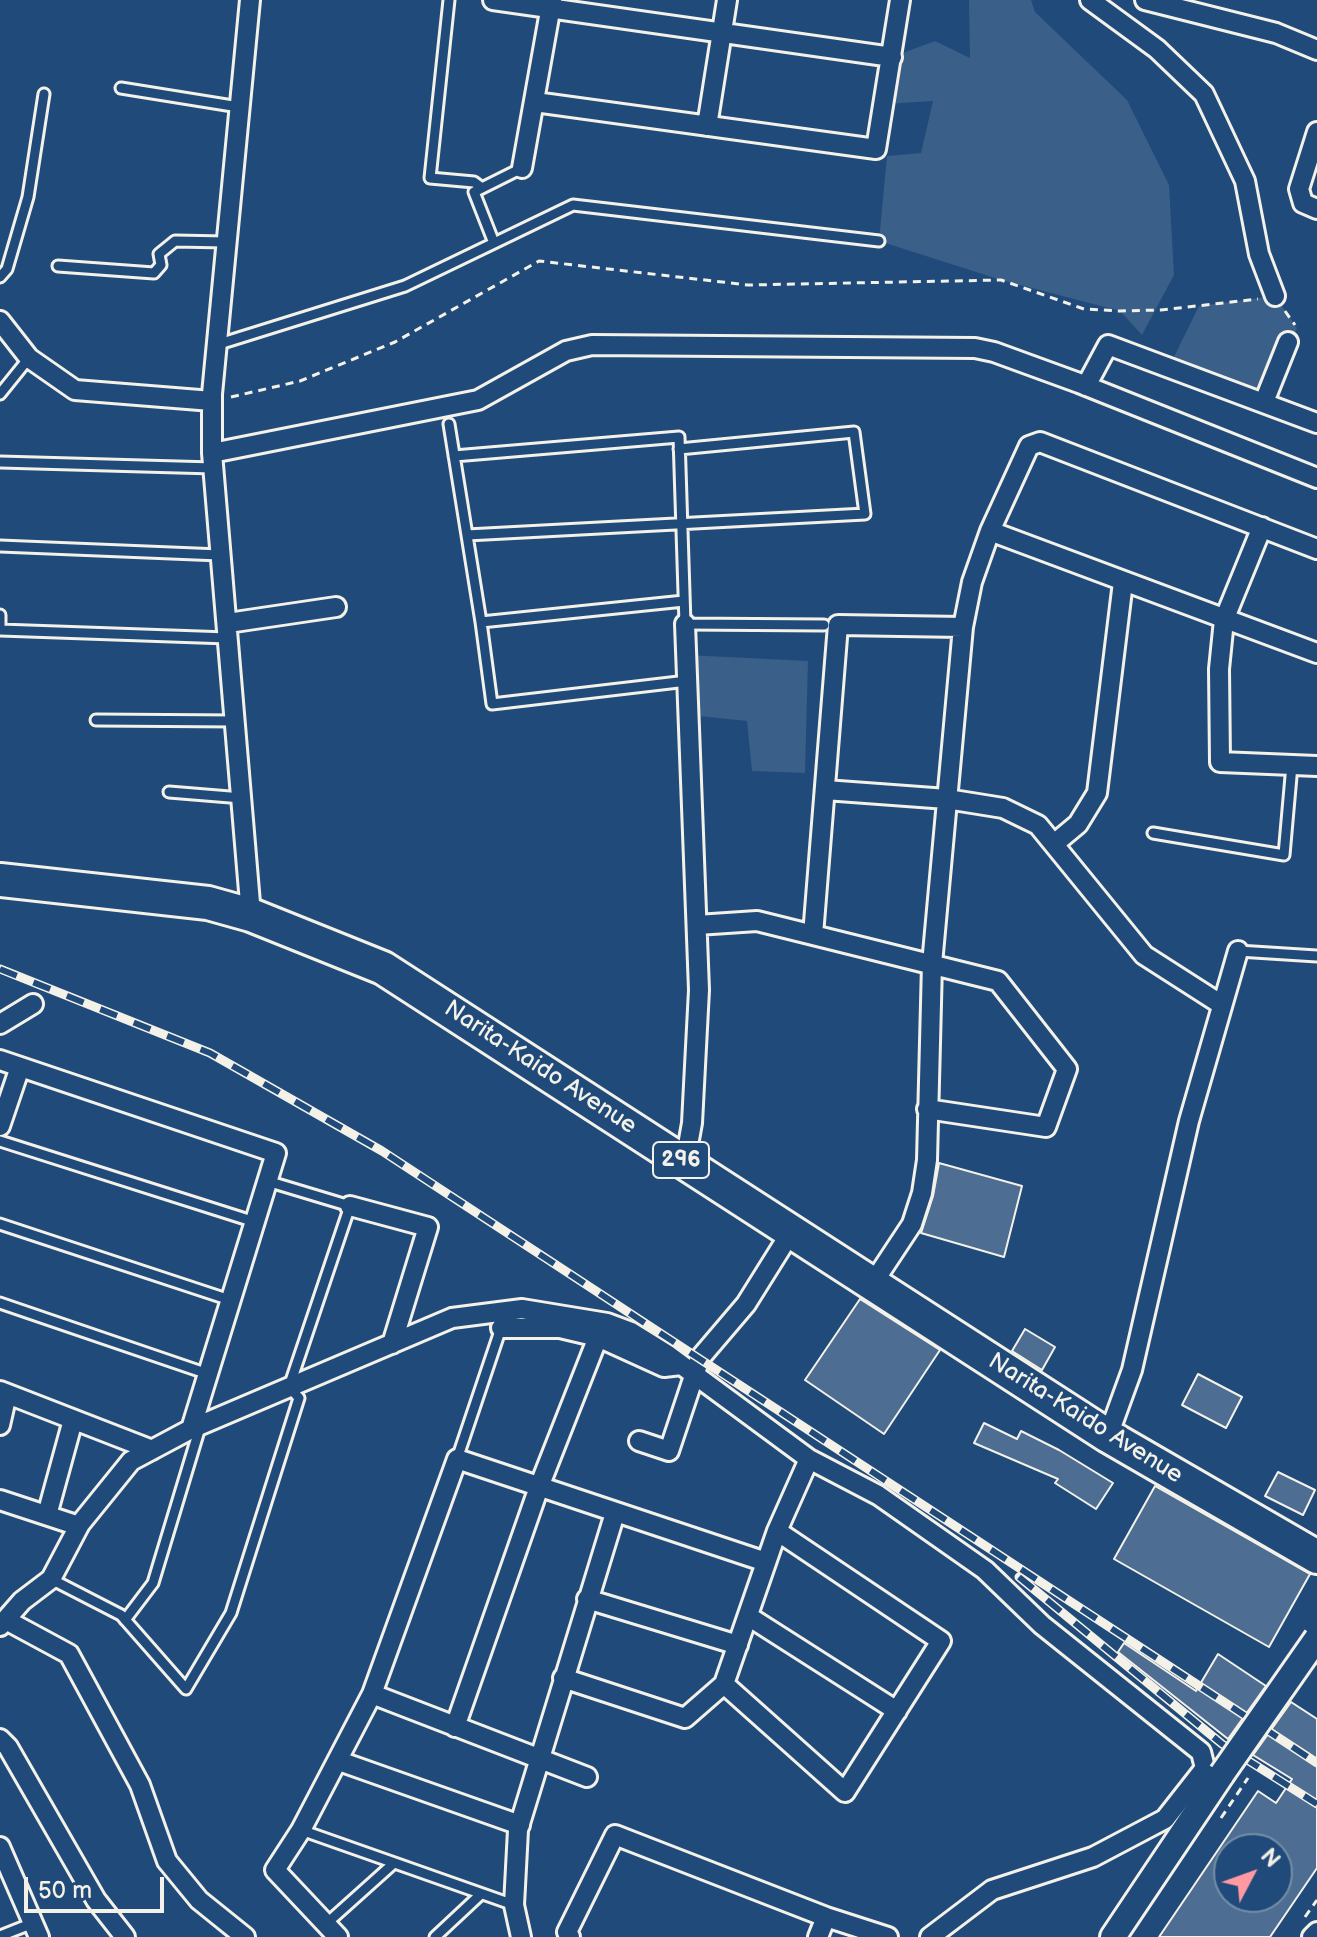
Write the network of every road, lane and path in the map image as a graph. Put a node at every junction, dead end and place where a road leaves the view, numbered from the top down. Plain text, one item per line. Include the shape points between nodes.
1 (247, 0) edge
2 (449, 0) edge
3 (493, 0) edge
4 (727, 0) edge
5 (900, 0) edge
6 (1090, 0) edge
7 (1145, 0) edge
8 (551, 4) edge
9 (722, 32) junction
10 (1317, 50) edge
11 (892, 57) junction
12 (121, 88) dead end
13 (44, 94) dead end
14 (535, 102) junction
15 (239, 107) junction
16 (707, 126) junction
17 (1317, 132) edge
18 (522, 168) joint
19 (482, 188) junction
20 (1317, 209) edge
21 (879, 241) dead end
22 (226, 242) junction
23 (494, 243) junction
24 (58, 266) dead end
25 (0, 277) edge
26 (1275, 296) junction
27 (0, 321) edge
28 (6, 342) edge
29 (1288, 342) joint
30 (216, 345) junction
31 (29, 358) junction
32 (1086, 386) junction
33 (0, 394) edge
34 (212, 401) junction
35 (1264, 402) junction
36 (1317, 423) edge
37 (449, 424) dead end
38 (679, 449) junction
39 (454, 456) junction
40 (213, 461) junction
41 (0, 462) edge
42 (1317, 478) edge
43 (681, 524) junction
44 (1262, 527) junction
45 (990, 531) junction
46 (467, 535) junction
47 (0, 546) edge
48 (1317, 549) edge
49 (222, 555) junction
50 (1123, 582) junction
51 (684, 601) junction
52 (336, 607) dead end
53 (0, 615) edge
54 (1224, 620) junction
55 (481, 622) junction
56 (685, 624) junction
57 (824, 625) dead end
58 (963, 627) junction
59 (0, 630) edge
60 (229, 631) junction
61 (1317, 653) edge
62 (687, 681) junction
63 (96, 720) dead end
64 (236, 721) junction
65 (1292, 765) junction
66 (1317, 766) edge
67 (825, 790) junction
68 (169, 792) dead end
69 (242, 798) junction
70 (947, 799) junction
71 (1153, 833) dead end
72 (1054, 844) junction
73 (0, 880) edge
74 (251, 915) junction
75 (697, 925) junction
76 (813, 935) junction
77 (1238, 951) joint
78 (1317, 956) edge
79 (932, 964) junction
80 (33, 1004) dead end
81 (1222, 1005) junction
82 (0, 1024) edge
83 (0, 1060) edge
84 (20, 1067) junction
85 (927, 1109) junction
86 (0, 1126) edge
87 (0, 1141) edge
88 (685, 1162) junction
89 (267, 1181) junction
90 (350, 1206) junction
91 (255, 1222) junction
92 (0, 1224) edge
93 (791, 1232) junction
94 (873, 1283) junction
95 (230, 1300) junction
96 (0, 1303) edge
97 (504, 1319) junction
98 (598, 1337) junction
99 (392, 1344) junction
100 (686, 1369) junction
101 (208, 1374) junction
102 (289, 1387) junction
103 (4, 1393) edge
104 (73, 1420) junction
105 (0, 1425) edge
106 (196, 1426) junction
107 (1108, 1436) junction
108 (639, 1441) dead end
109 (152, 1450) junction
110 (457, 1459) junction
111 (809, 1459) junction
112 (539, 1487) junction
113 (0, 1500) edge
114 (615, 1513) junction
115 (47, 1515) junction
116 (79, 1526) junction
117 (777, 1531) junction
118 (1317, 1557) edge
119 (766, 1562) junction
120 (51, 1579) junction
121 (587, 1599) junction
122 (748, 1616) junction
123 (125, 1620) junction
124 (3, 1623) edge
125 (1317, 1638) edge
126 (738, 1645) junction
127 (563, 1678) junction
128 (724, 1684) junction
129 (372, 1694) junction
130 (897, 1711) junction
131 (455, 1727) junction
132 (0, 1739) edge
133 (537, 1758) junction
134 (339, 1761) junction
135 (587, 1777) dead end
136 (520, 1825) junction
137 (301, 1830) junction
138 (0, 1848) edge
139 (394, 1863) junction
140 (481, 1894) junction
141 (514, 1905) junction
142 (826, 1917) junction
143 (36, 1930) edge
144 (332, 1931) edge
145 (1317, 1932) edge
146 (0, 1936) edge
147 (125, 1937) edge
148 (245, 1937) edge
149 (435, 1937) edge
150 (521, 1937) edge
151 (570, 1937) edge
152 (818, 1937) edge
153 (888, 1937) edge
154 (930, 1937) edge
155 (1113, 1937) edge
156 (1312, 1937) edge

1 - 15 street
2 - 19 lane via 430,178 474,182
3 - 8 street
4 - 9 street
5 - 11 street
6 - 26 street via 1157,49 1204,94 1245,181 1259,254
7 - 10 street via 1276,33
8 - 9 street
8 - 14 street
9 - 11 street
9 - 16 street
11 - 16 street via 876,149
12 - 15 lane
13 - 25 lane via 28,197
14 - 16 street
14 - 18 street
15 - 22 street
17 - 20 street via 1299,189 1303,203
18 - 19 lane
19 - 23 lane via 474,192
21 - 23 lane via 573,205
22 - 24 lane via 175,241 159,254 161,265 154,273
22 - 30 street
23 - 30 lane via 405,286
26 - 29 path via 1297,328
26 - 34 path via 1120,311 1084,309 1001,280 748,285 539,261 395,342 300,381
27 - 28 street
28 - 31 street
29 - 35 street
30 - 34 street
31 - 33 lane
31 - 34 street via 75,390
32 - 35 street via 1108,345
32 - 40 street via 975,348 592,345 566,351 478,400
32 - 42 street
34 - 40 street
35 - 36 street
37 - 39 lane
38 - 39 lane via 679,437
38 - 43 lane
38 - 43 lane via 854,432 865,514
39 - 46 lane
40 - 41 lane
40 - 49 street
43 - 46 lane
43 - 51 lane
44 - 45 street via 1040,442 1029,446
44 - 48 street
44 - 54 street
45 - 50 street
45 - 58 street
46 - 55 lane
47 - 49 lane
49 - 60 street
50 - 54 street
50 - 72 street via 1097,793 1078,824
51 - 55 lane
51 - 56 lane
52 - 60 street
53 - 59 lane
54 - 61 street
54 - 65 street via 1220,762
55 - 62 lane via 492,704
56 - 57 lane
56 - 62 street
58 - 67 street via 838,625
58 - 70 street
59 - 60 lane
60 - 64 street
62 - 75 street
63 - 64 lane
64 - 69 street
65 - 66 street
65 - 71 lane via 1284,855
67 - 70 street
67 - 76 street
68 - 69 lane
69 - 74 street
70 - 72 street via 1003,808 1038,825
70 - 79 street
72 - 81 street via 1144,955
73 - 74 highway, Narita-Kaido Avenue / 296 via 208,903
74 - 88 highway, Narita-Kaido Avenue / 296 via 383,968
75 - 76 street via 757,921
75 - 88 street via 699,990
76 - 79 street
77 - 78 lane
77 - 81 street
79 - 85 street
79 - 85 street via 998,981 1067,1069 1046,1127
80 - 82 street
81 - 107 street via 1156,1254 1132,1370
83 - 84 street
84 - 86 street
84 - 89 street via 276,1153
85 - 94 street via 922,1193 912,1224
87 - 91 lane
88 - 93 highway, Narita-Kaido Avenue / 296
89 - 90 lane
89 - 91 street
90 - 99 street via 428,1227
90 - 102 lane
91 - 95 street
92 - 95 lane
93 - 94 highway, Narita-Kaido Avenue / 296
93 - 100 street via 746,1304
94 - 107 highway, Narita-Kaido Avenue / 296
95 - 101 street
96 - 101 lane
97 - 98 street
97 - 99 street via 452,1318
97 - 100 street via 563,1313 607,1323 631,1332
97 - 110 lane
98 - 100 street via 664,1367
98 - 112 street
99 - 102 street
100 - 108 street via 669,1451
100 - 111 street
101 - 106 street
102 - 106 street
102 - 123 lane via 299,1398 231,1613 186,1689
103 - 104 street
103 - 105 street
104 - 109 street
104 - 115 street
106 - 109 street
106 - 123 lane via 153,1583
107 - 118 highway, Narita-Kaido Avenue / 296
109 - 116 street via 131,1461
110 - 112 street
110 - 129 street
111 - 117 street
111 - 154 street via 878,1495 985,1570 1042,1625 1201,1752 1205,1768 1165,1819 1093,1857 992,1890
112 - 114 street
112 - 131 street
113 - 115 street
114 - 119 street
114 - 121 street
115 - 116 street
116 - 120 street
117 - 119 street
117 - 130 street via 941,1641
119 - 122 street
120 - 123 lane
120 - 124 street
121 - 126 street
121 - 127 street
122 - 126 street
122 - 130 street
124 - 148 street via 69,1654 140,1785 167,1861 199,1900
125 - 155 street, bridge
126 - 128 street
127 - 128 street via 685,1718
127 - 133 street
128 - 130 street via 845,1792
129 - 131 street
129 - 134 street
131 - 133 street
132 - 147 street via 96,1900
133 - 135 street
133 - 136 street
134 - 136 street
134 - 137 street
136 - 141 street
137 - 139 lane
137 - 144 street via 275,1870
138 - 143 street
139 - 140 lane
139 - 144 lane
140 - 141 lane
140 - 149 lane
141 - 150 street
142 - 151 street via 615,1835 567,1932
142 - 152 street
142 - 153 street
143 - 146 lane
145 - 156 street

